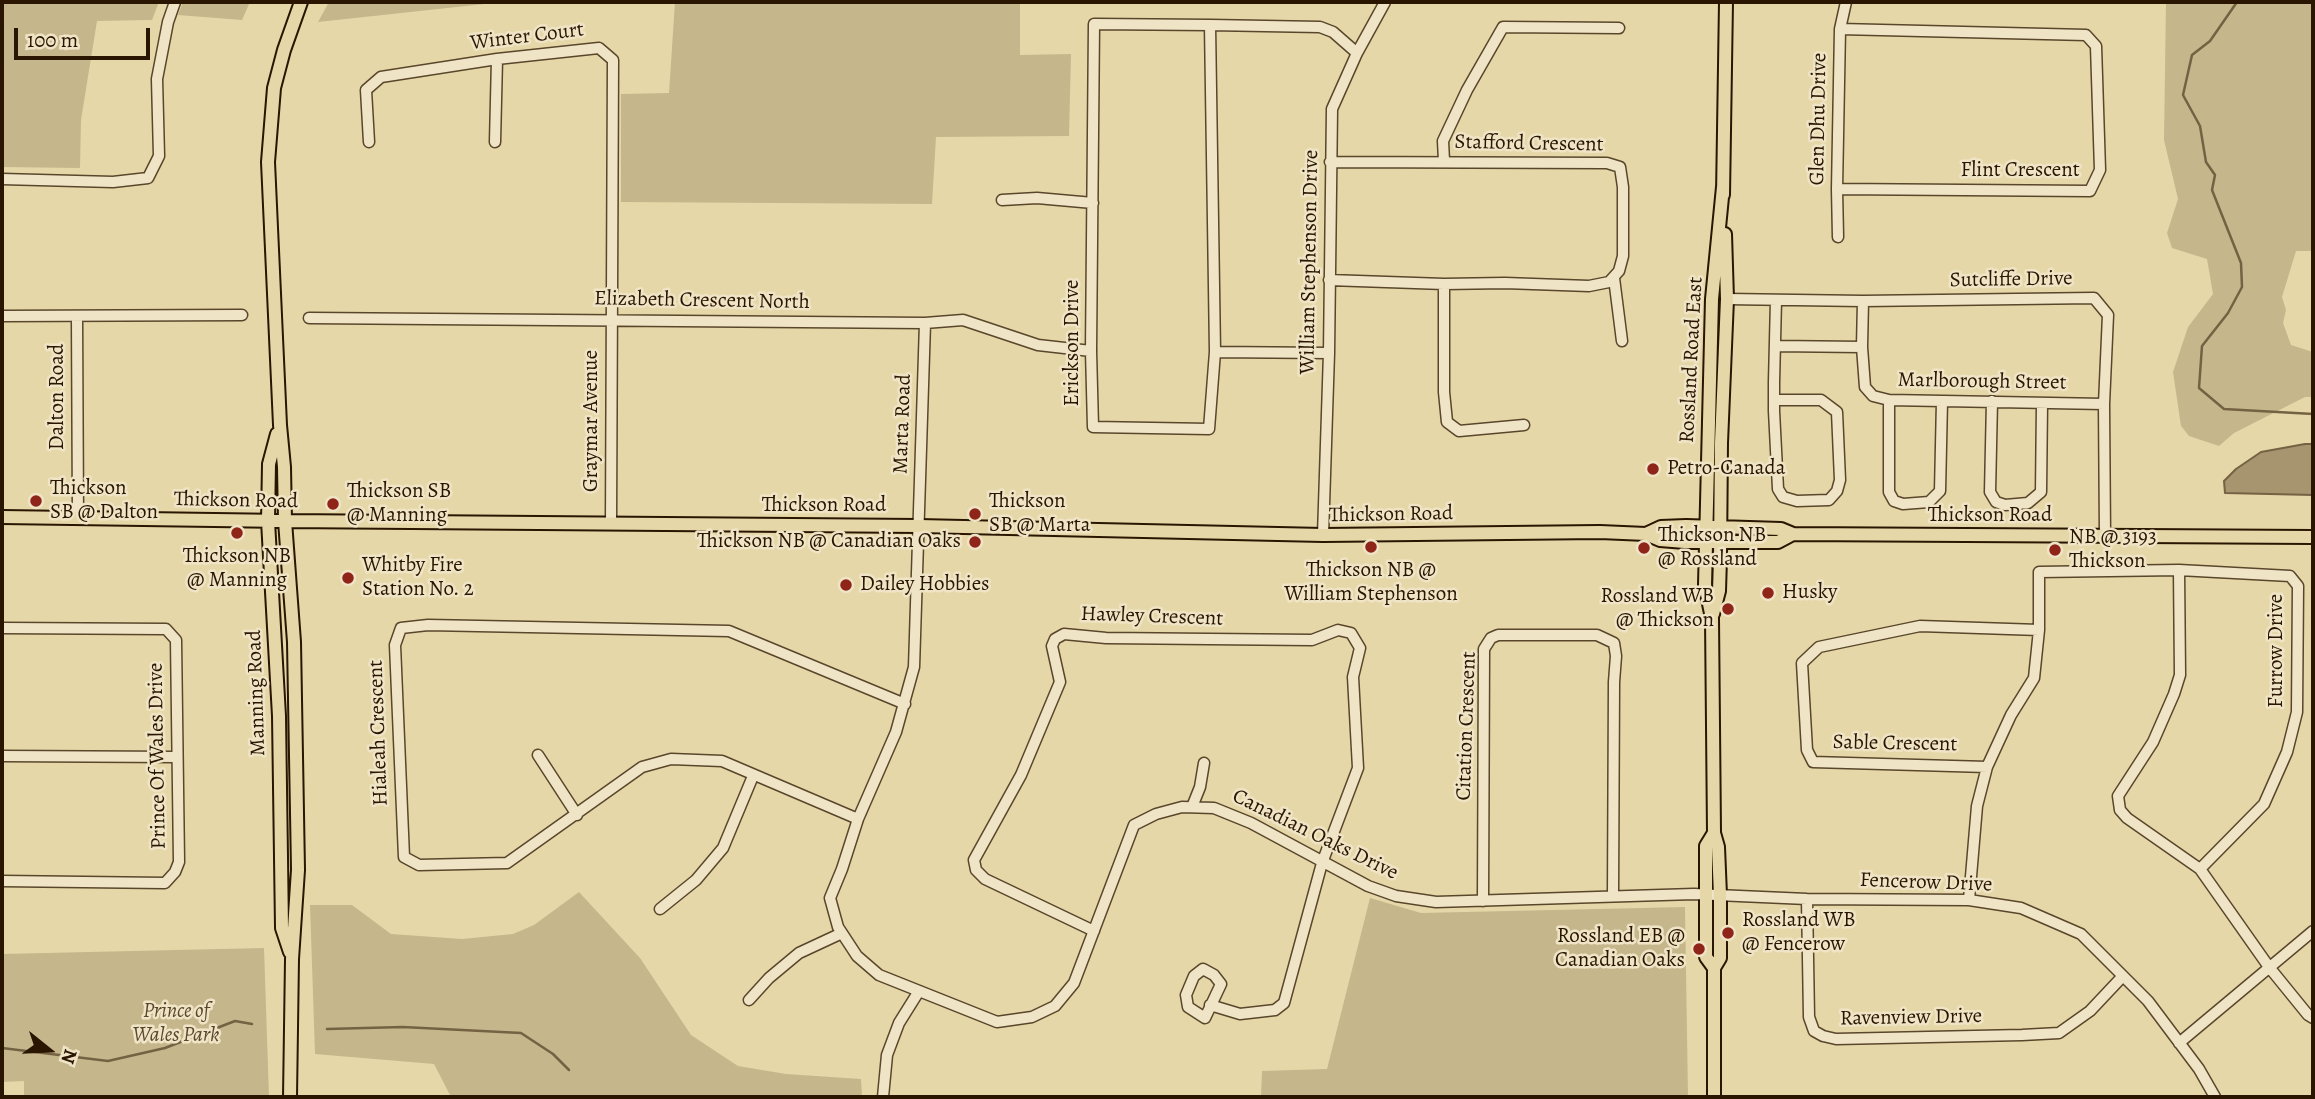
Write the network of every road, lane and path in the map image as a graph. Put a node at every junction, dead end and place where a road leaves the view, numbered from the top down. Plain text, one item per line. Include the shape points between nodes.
1 (175, 2) edge
2 (301, 2) edge
3 (1385, 2) edge
4 (1726, 2) edge
5 (1846, 2) edge
6 (1210, 24) junction
7 (1619, 28) dead end
8 (1840, 29) junction
9 (1357, 53) junction
10 (497, 59) junction
11 (369, 142) dead end
12 (495, 142) dead end
13 (1444, 161) junction
14 (1331, 162) junction
15 (2, 179) edge
16 (1723, 187) junction
17 (1837, 189) junction
18 (1002, 200) dead end
19 (1093, 203) junction
20 (1838, 237) dead end
21 (1614, 278) junction
22 (1329, 279) junction
23 (1444, 284) junction
24 (1727, 299) junction
25 (1776, 300) junction
26 (1863, 301) junction
27 (242, 315) dead end
28 (2, 316) edge
29 (77, 317) junction
30 (309, 318) dead end
31 (612, 319) junction
32 (925, 323) junction
33 (1622, 341) dead end
34 (1775, 346) junction
35 (1862, 347) junction
36 (1091, 351) junction
37 (1215, 352) junction
38 (1329, 353) junction
39 (1774, 400) junction
40 (1889, 400) junction
41 (1942, 401) junction
42 (1992, 401) junction
43 (2042, 403) junction
44 (2104, 404) junction
45 (280, 425) junction
46 (1524, 425) dead end
47 (2, 517) edge
48 (78, 518) junction
49 (268, 521) junction
50 (285, 521) junction
51 (611, 524) junction
52 (919, 526) junction
53 (1706, 526) junction
54 (1720, 526) junction
55 (1646, 534) junction
56 (1793, 534) junction
57 (1324, 535) junction
58 (2105, 537) junction
59 (2313, 537) edge
60 (1706, 542) junction
61 (1720, 542) junction
62 (2179, 570) junction
63 (1712, 618) junction
64 (2, 628) edge
65 (2039, 630) junction
66 (905, 704) junction
67 (538, 755) dead end
68 (2, 756) edge
69 (177, 757) junction
70 (1204, 763) dead end
71 (1987, 767) junction
72 (753, 776) junction
73 (1192, 807) junction
74 (577, 814) junction
75 (858, 819) junction
76 (1714, 834) junction
77 (1322, 863) junction
78 (2200, 869) junction
79 (2, 881) edge
80 (1706, 895) junction
81 (1720, 895) junction
82 (1613, 896) junction
83 (1807, 899) junction
84 (1969, 900) junction
85 (1483, 901) junction
86 (660, 909) dead end
87 (1094, 930) junction
88 (2313, 931) edge
89 (842, 933) junction
90 (292, 959) junction
91 (2269, 967) junction
92 (1714, 968) junction
93 (2122, 977) junction
94 (919, 991) junction
95 (749, 1000) dead end
96 (1210, 1005) junction
97 (2313, 1018) edge
98 (2179, 1043) junction
99 (290, 1097) edge
100 (883, 1097) edge
101 (1714, 1097) edge
102 (2215, 1097) edge

1 - 15 street via 157,79 159,156 148,178 113,182
2 - 45 main road, Manning Road via 274,88 268,162
3 - 9 street, William Stephenson Drive
4 - 16 main road, Rossland Road East
5 - 8 street, Glen Dhu Drive
6 - 9 street, Erickson Drive via 1320,27
6 - 19 street, Erickson Drive via 1094,24
6 - 37 street, Erickson Drive
7 - 13 street via 1503,27 1443,141
8 - 17 street, Glen Dhu Drive
8 - 17 street, Flint Crescent via 2085,35 2096,46 2100,170 2090,191
9 - 14 street, William Stephenson Drive via 1332,109
10 - 11 street, Winter Court via 381,77 366,90
10 - 12 street
10 - 31 street, Winter Court via 599,48 613,60
13 - 14 street, Stafford Crescent
13 - 21 street, Stafford Crescent via 1607,163 1620,167 1623,256
14 - 22 street, William Stephenson Drive
16 - 24 main road, Rossland Road East
16 - 53 main road, Rossland Road East via 1713,299
17 - 20 street, Glen Dhu Drive
18 - 19 street
19 - 36 street, Erickson Drive
21 - 23 street via 1589,286
21 - 33 street
22 - 23 street
22 - 38 street, William Stephenson Drive
23 - 46 street via 1447,422 1459,431
24 - 25 street, Sutcliffe Drive
24 - 54 main road, Rossland Road East
25 - 26 street, Sutcliffe Drive
25 - 34 street
26 - 35 street, Marlborough Street
26 - 44 street, Sutcliffe Drive via 2094,298 2108,315
27 - 29 street
28 - 29 street
29 - 48 street, Dalton Road
30 - 31 street, Elizabeth Crescent North
31 - 32 street, Elizabeth Crescent North
31 - 51 street, Graymar Avenue
32 - 36 street, Elizabeth Crescent North via 963,320 1038,345
32 - 52 street, Marta Road
34 - 35 street
34 - 39 street
35 - 40 street, Marlborough Street via 1865,387 1873,396
36 - 37 street, Erickson Drive via 1093,427 1209,429
37 - 38 street
38 - 57 street, William Stephenson Drive
39 - 39 street via 1778,489 1783,497 1797,501 1829,500 1840,480 1837,412 1821,400
40 - 41 street, Marlborough Street
40 - 41 street via 1889,492 1894,501 1903,504 1929,502 1940,491
41 - 42 street, Marlborough Street
42 - 43 street, Marlborough Street
42 - 43 street via 1990,492 1996,502 2005,505 2028,503 2041,492
43 - 44 street, Marlborough Street
44 - 58 street, Sutcliffe Drive
45 - 49 main road, Manning Road via 270,464
45 - 50 main road, Manning Road
47 - 48 main road, Thickson Road
48 - 49 main road, Thickson Road
49 - 50 main road, Thickson Road
49 - 90 main road, Manning Road via 282,928
50 - 51 main road, Thickson Road
50 - 90 main road, Manning Road via 294,642 298,870
51 - 52 main road, Thickson Road
52 - 57 main road, Thickson Road
52 - 66 street, Canadian Oaks Drive via 914,667
53 - 54 main road, Thickson Road
53 - 55 main road, Thickson Road via 1661,527
53 - 60 main road, Rossland Road East
54 - 56 main road, Thickson Road via 1781,529
54 - 61 main road, Rossland Road East
55 - 57 main road, Thickson Road
55 - 60 main road, Thickson Road via 1660,540
56 - 58 main road, Thickson Road
56 - 61 main road, Thickson Road via 1779,541
58 - 59 main road, Thickson Road
60 - 61 main road, Thickson Road
60 - 63 main road, Rossland Road East via 1705,585
61 - 63 main road, Rossland Road East via 1719,591
62 - 65 street, Furrow Drive via 2039,572
62 - 78 street via 2179,675 2174,694 2153,742 2118,796 2127,818
62 - 78 street, Furrow Drive via 2290,576 2298,586 2297,712 2287,752 2264,804
63 - 76 main road, Rossland Road East
64 - 69 street, Prince Of Wales Drive via 166,629 176,640
65 - 71 street, Furrow Drive via 2034,678
65 - 71 street, Sable Crescent via 1920,626 1819,647 1802,663 1807,750 1813,762
66 - 74 street, Hialeah Crescent via 729,631 401,628 395,645 404,857 419,865 507,863
66 - 75 street, Canadian Oaks Drive
67 - 74 street
68 - 69 street
69 - 79 street, Prince Of Wales Drive via 179,862 165,883
70 - 73 street
71 - 84 street, Furrow Drive via 1977,806
72 - 74 street, Hialeah Crescent via 722,761 671,759 642,768
72 - 75 street, Hialeah Crescent
72 - 86 street via 723,848 696,880
73 - 77 street, Canadian Oaks Drive via 1214,808 1251,822
73 - 87 street, Canadian Oaks Drive via 1156,814 1134,825
75 - 89 street, Canadian Oaks Drive via 830,898
76 - 80 main road, Rossland Road East via 1706,846
76 - 81 main road, Rossland Road East
77 - 85 street, Canadian Oaks Drive via 1396,897
77 - 87 street, Hawley Crescent via 1358,768 1353,677 1360,648 1351,633 1338,630 1312,640 1063,634 1052,646 1060,682 1021,775 974,860 985,879
77 - 96 street via 1283,1003 1275,1010 1240,1014
78 - 91 street
80 - 81 street, Canadian Oaks Drive
80 - 82 street, Canadian Oaks Drive
80 - 92 main road, Rossland Road East via 1706,957
81 - 83 street, Fencerow Drive
81 - 92 main road, Rossland Road East via 1720,958
82 - 85 street, Canadian Oaks Drive
82 - 85 street, Citation Crescent via 1614,643 1597,635 1498,635 1484,649
83 - 84 street, Fencerow Drive
83 - 93 street, Ravenview Drive via 1809,1017 1814,1031 1823,1036 2059,1033 2090,1011
84 - 93 street, Fencerow Drive via 2021,908 2081,934
87 - 94 street, Canadian Oaks Drive via 1074,983 1055,1006 1032,1017 997,1022
88 - 91 street
89 - 94 street, Canadian Oaks Drive via 857,956 878,975
89 - 95 street via 799,953
90 - 99 main road, Manning Road
91 - 97 street
91 - 98 street
92 - 101 main road, Rossland Road East
93 - 98 street, Fencerow Drive
94 - 100 street via 899,1023 887,1055
96 - 96 street via 1221,984 1203,969 1194,976 1186,995 1188,1007 1205,1018
98 - 102 street, Fencerow Drive

